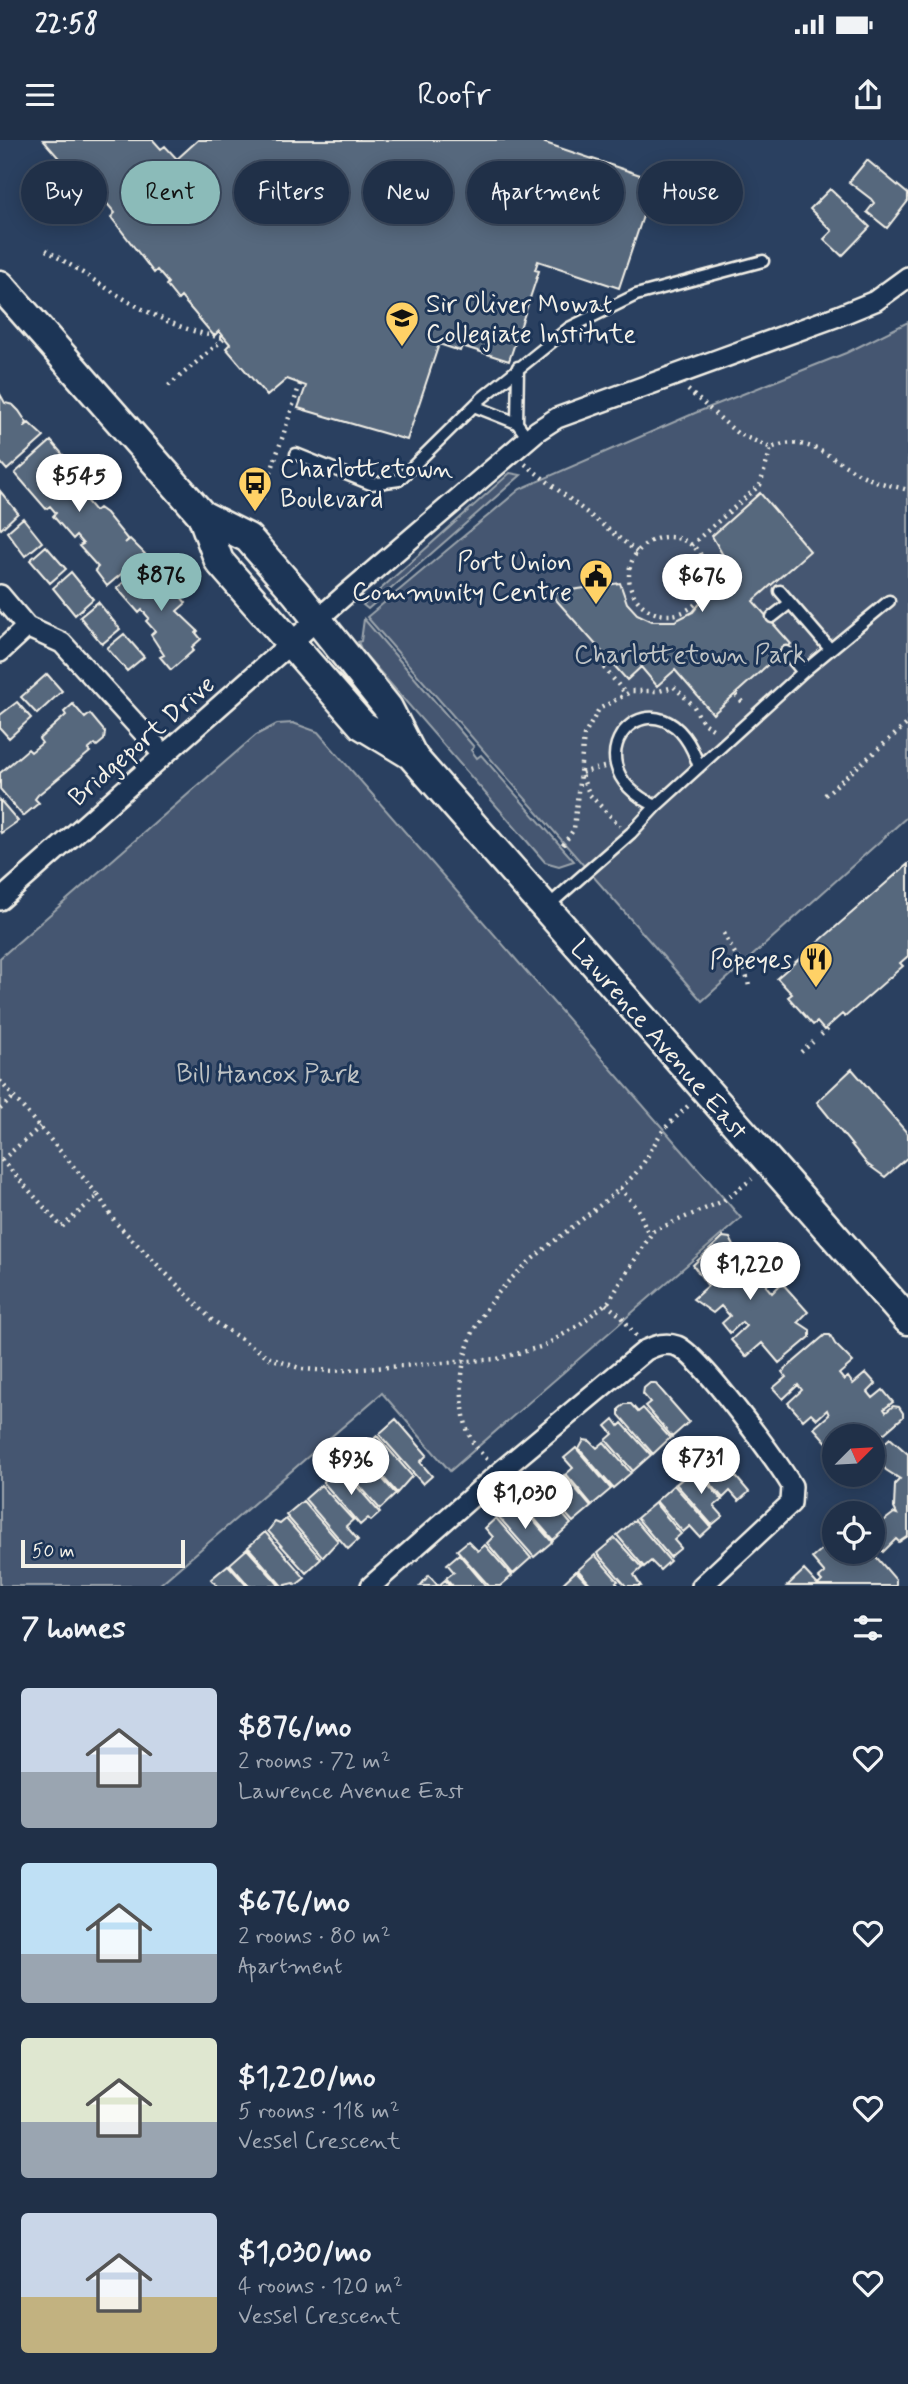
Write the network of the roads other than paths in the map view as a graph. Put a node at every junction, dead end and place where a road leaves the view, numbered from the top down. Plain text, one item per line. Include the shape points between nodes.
1 (763, 261) dead end
2 (908, 277) edge
3 (0, 285) edge
4 (518, 367) junction
5 (474, 406) junction
6 (519, 437) junction
7 (296, 454) dead end
8 (202, 515) junction
9 (780, 592) dead end
10 (0, 595) edge
11 (888, 601) dead end
12 (790, 603) junction
13 (772, 617) dead end
14 (317, 620) junction
15 (27, 627) junction
16 (292, 644) junction
17 (830, 649) junction
18 (0, 652) edge
19 (786, 652) dead end
20 (803, 672) junction
21 (163, 754) junction
22 (413, 757) junction
23 (699, 767) junction
24 (656, 806) junction
25 (0, 900) edge
26 (546, 908) junction
27 (908, 1320) edge
28 (371, 1586) edge
29 (702, 1586) edge

1 - 4 lane via 636,295 569,328
2 - 6 street via 876,301 557,418
3 - 8 main road, Lawrence Avenue East
4 - 5 lane
4 - 6 lane
5 - 6 lane
5 - 7 lane via 399,480 371,484
6 - 14 street via 421,533
8 - 14 main road, Lawrence Avenue East via 248,538
8 - 16 main road, Lawrence Avenue East via 219,561
9 - 12 lane
10 - 15 street
11 - 17 lane
12 - 13 lane
12 - 17 lane
14 - 16 street, Bridgeport Drive
14 - 22 main road, Lawrence Avenue East via 388,708
15 - 18 street
15 - 21 street via 62,643
16 - 21 street, Bridgeport Drive
16 - 22 main road, Lawrence Avenue East via 362,725
17 - 20 lane
19 - 20 lane
20 - 23 lane
21 - 25 street, Bridgeport Drive
22 - 26 main road, Lawrence Avenue East
23 - 24 lane
23 - 24 lane via 684,735 668,721 651,716 637,719 614,750 616,772 625,786
24 - 26 lane
26 - 27 main road, Lawrence Avenue East
28 - 29 street via 646,1350 665,1343 691,1356 792,1486 791,1503

